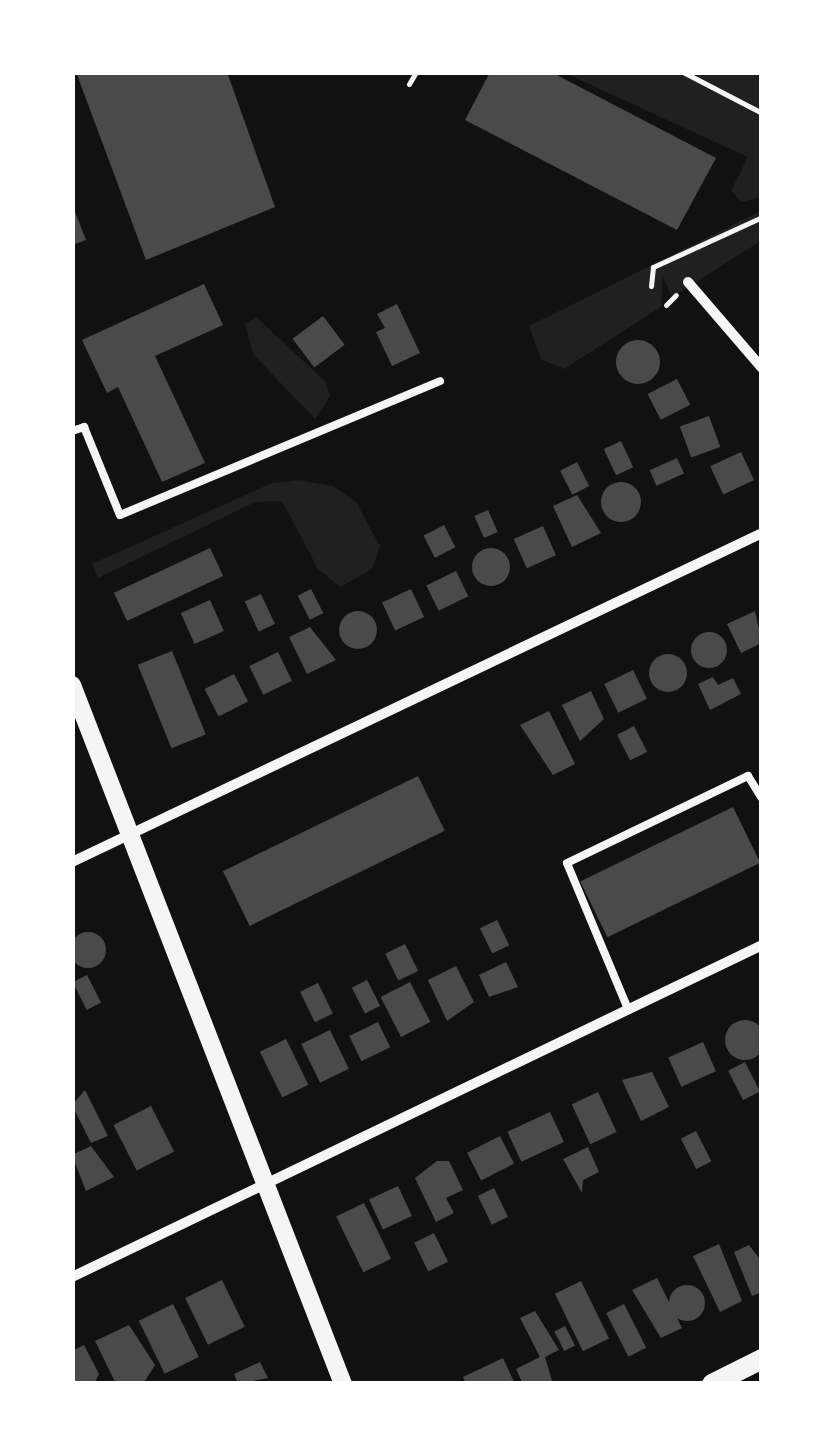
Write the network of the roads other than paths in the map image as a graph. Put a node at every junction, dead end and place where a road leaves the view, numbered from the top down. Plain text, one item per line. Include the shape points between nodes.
1 (688, 282) dead end
2 (762, 368) edge
3 (440, 381) dead end
4 (72, 432) edge
5 (762, 533) edge
6 (72, 685) edge
7 (762, 798) edge
8 (127, 836) junction
9 (72, 862) edge
10 (762, 945) edge
11 (628, 1009) junction
12 (260, 1187) junction
13 (72, 1278) edge
14 (762, 1360) edge
15 (343, 1384) edge
16 (712, 1384) edge

1 - 2 street
3 - 4 lane via 120,515 84,426
5 - 8 street
6 - 8 street
7 - 11 lane via 748,776 566,863
8 - 9 street
8 - 12 street
10 - 11 street
11 - 12 street
12 - 13 street
12 - 15 street
14 - 16 main road

